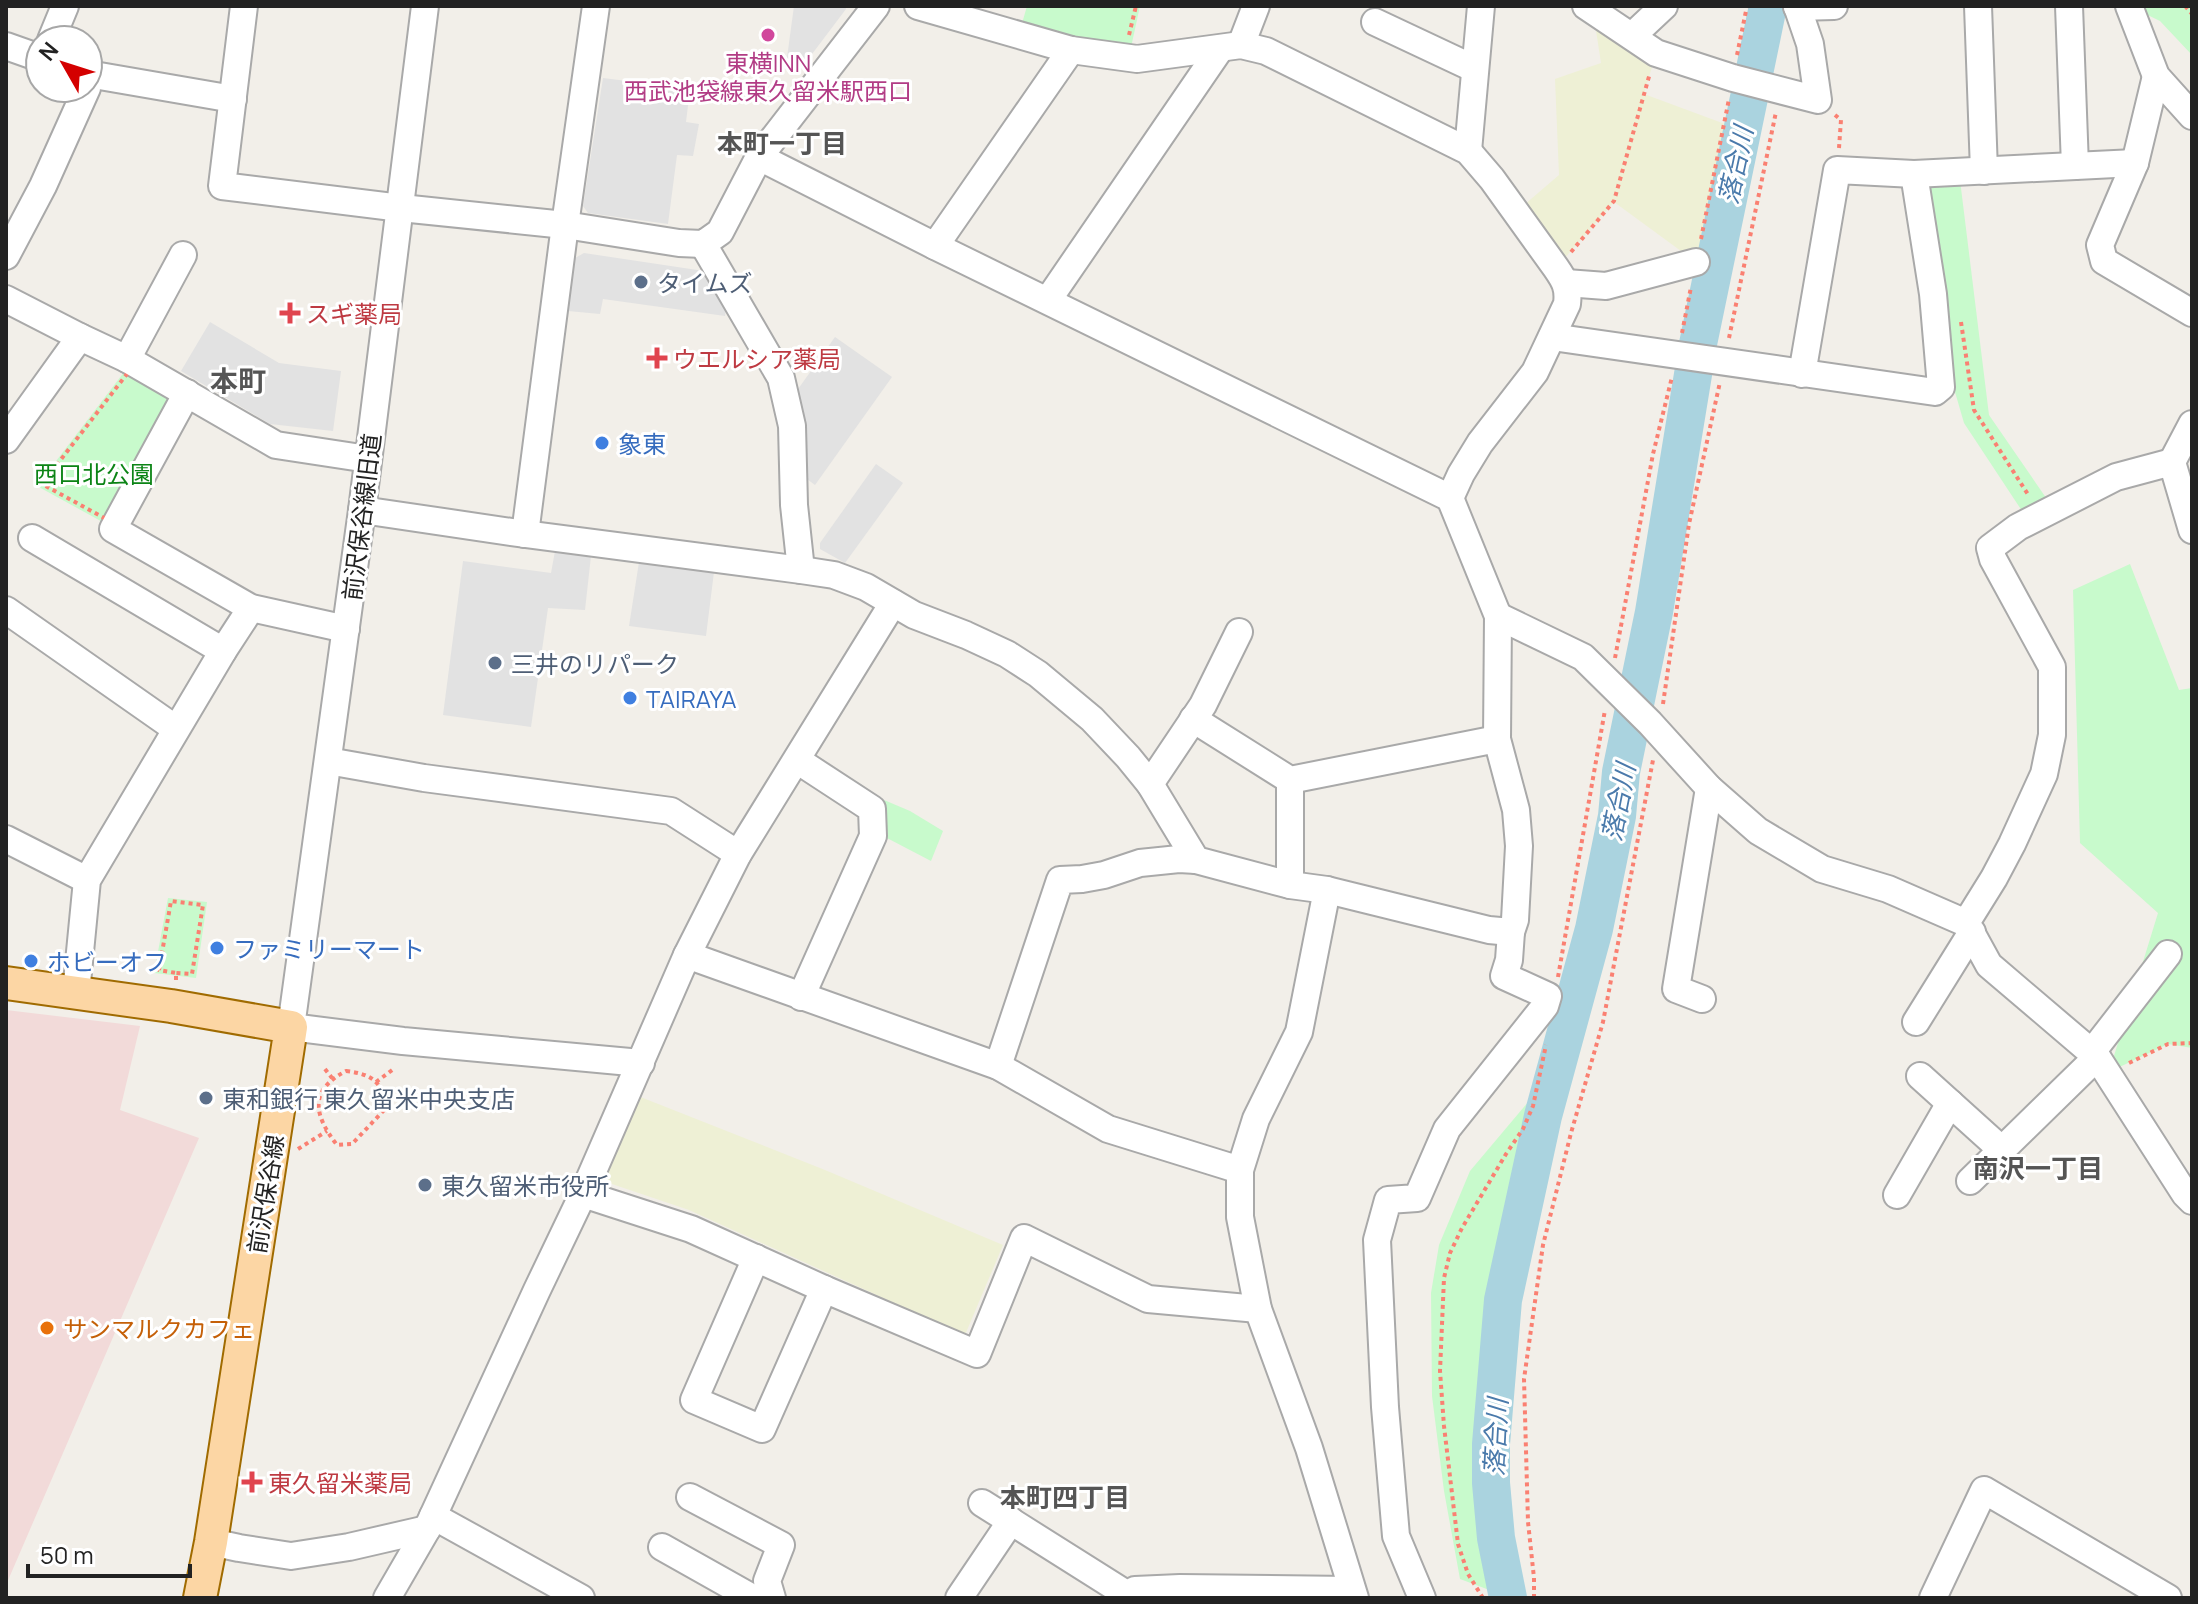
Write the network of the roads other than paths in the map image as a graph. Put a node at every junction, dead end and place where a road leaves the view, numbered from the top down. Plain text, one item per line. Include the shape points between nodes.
1 (244, 6) edge
2 (425, 6) edge
3 (596, 6) edge
4 (876, 6) edge
5 (918, 6) edge
6 (1256, 6) edge
7 (1481, 6) edge
8 (1586, 6) edge
9 (1664, 6) edge
10 (1834, 6) edge
11 (1978, 6) edge
12 (2069, 6) edge
13 (2129, 6) edge
14 (1797, 7) edge
15 (1375, 22) dead end
16 (1632, 36) junction
17 (1230, 47) junction
18 (1071, 50) junction
19 (1475, 69) junction
20 (2156, 76) junction
21 (104, 83) edge
22 (233, 99) junction
23 (79, 104) edge
24 (2192, 116) edge
25 (1468, 151) junction
26 (759, 157) junction
27 (2135, 163) junction
28 (2075, 166) junction
29 (1984, 171) junction
30 (1914, 174) junction
31 (401, 208) junction
32 (565, 225) junction
33 (703, 244) junction
34 (935, 246) junction
35 (183, 255) dead end
36 (6, 256) edge
37 (1696, 262) road end
38 (1561, 276) junction
39 (6, 299) edge
40 (1048, 300) junction
41 (2192, 313) edge
42 (80, 337) junction
43 (1552, 337) junction
44 (127, 359) junction
45 (1802, 374) junction
46 (187, 393) junction
47 (2192, 424) edge
48 (6, 440) edge
49 (368, 459) junction
50 (2172, 462) junction
51 (1450, 498) junction
52 (362, 510) junction
53 (2192, 530) edge
54 (525, 534) junction
55 (32, 538) dead end
56 (801, 570) junction
57 (893, 603) junction
58 (251, 608) junction
59 (6, 610) edge
60 (1498, 616) junction
61 (346, 629) junction
62 (1239, 632) dead end
63 (223, 651) junction
64 (1193, 719) junction
65 (176, 729) junction
66 (1497, 739) junction
67 (797, 760) junction
68 (328, 761) junction
69 (1290, 780) junction
70 (1150, 784) junction
71 (1709, 788) junction
72 (6, 839) edge
73 (738, 854) junction
74 (1196, 860) junction
75 (87, 880) junction
76 (1290, 885) junction
77 (1327, 890) junction
78 (1969, 927) junction
79 (1511, 932) junction
80 (2168, 954) dead end
81 (687, 955) junction
82 (6, 983) edge
83 (76, 993) junction
84 (801, 997) junction
85 (1702, 999) dead end
86 (1916, 1022) dead end
87 (291, 1027) junction
88 (2100, 1060) junction
89 (641, 1063) junction
90 (998, 1066) junction
91 (1920, 1076) dead end
92 (1950, 1103) junction
93 (2002, 1150) junction
94 (1240, 1170) junction
95 (1970, 1181) dead end
96 (583, 1194) junction
97 (1897, 1195) dead end
98 (2192, 1201) edge
99 (756, 1258) junction
100 (824, 1289) junction
101 (1258, 1309) junction
102 (690, 1497) dead end
103 (982, 1503) dead end
104 (1011, 1521) junction
105 (430, 1523) junction
106 (211, 1542) junction
107 (662, 1547) dead end
108 (1353, 1594) edge
109 (1131, 1597) edge
110 (200, 1598) edge
111 (387, 1598) edge
112 (581, 1598) edge
113 (758, 1598) edge
114 (772, 1598) edge
115 (959, 1598) edge
116 (1422, 1598) edge
117 (1933, 1598) edge
118 (2168, 1598) edge

1 - 22 street
2 - 31 street, 前沢保谷線旧道
3 - 32 street
4 - 26 street
5 - 18 street
6 - 17 street
7 - 19 street
8 - 16 street
9 - 16 street
10 - 14 street
11 - 29 street
12 - 28 street
13 - 20 street
14 - 16 street via 1810,44 1818,100 1656,53
15 - 19 street
17 - 18 street via 1137,59
17 - 25 street via 1266,51
17 - 40 street
18 - 34 street
19 - 25 street
20 - 24 street
20 - 27 street
21 - 22 street
22 - 31 street via 222,186
23 - 36 street
25 - 38 street
26 - 33 street via 720,232
26 - 34 street
27 - 28 street
27 - 41 street via 2100,245 2104,261
28 - 29 street
29 - 30 street
30 - 45 street via 1837,170
30 - 45 street via 1941,387 1935,392
31 - 32 street
31 - 49 street, 前沢保谷線旧道
32 - 33 street
32 - 54 street
33 - 56 street via 781,378 792,426
34 - 40 street
35 - 44 street
37 - 38 street via 1606,286
38 - 43 street via 1567,304
39 - 42 street
40 - 51 street
42 - 44 street
42 - 48 street
43 - 45 street
43 - 51 street via 1535,372 1480,443
44 - 46 street
46 - 49 street via 276,445
46 - 58 street via 113,529
47 - 50 street
49 - 52 street, 前沢保谷線旧道
50 - 53 street
50 - 78 street via 2116,477 2018,527 1990,548 2052,667 2052,735 2044,774
51 - 60 street
52 - 54 street
52 - 61 street, 前沢保谷線旧道
54 - 56 street
55 - 63 street
56 - 57 street via 834,575
57 - 67 street
57 - 70 street via 1007,654 1038,674 1092,719
58 - 61 street
58 - 63 street
59 - 65 street
60 - 66 street
60 - 71 street via 1583,657
61 - 68 street, 前沢保谷線旧道
62 - 64 street
63 - 65 street
64 - 69 street
64 - 70 street
65 - 75 street
66 - 69 street
66 - 79 street via 1516,810 1519,846
67 - 73 street
67 - 84 street via 872,809 873,823 873,836
68 - 73 street via 671,811
68 - 87 street, 前沢保谷線旧道
69 - 76 street
70 - 74 street
71 - 78 street via 1758,831 1822,869 1888,889
71 - 85 street via 1676,989
72 - 75 street
73 - 81 street
74 - 76 street
74 - 90 street via 1140,863 1060,880
75 - 83 street
76 - 77 street
77 - 79 street
77 - 94 street via 1299,1032 1256,1119
78 - 86 street
78 - 88 street via 1989,965
79 - 116 street via 1504,976 1548,996 1545,1006 1447,1129 1417,1198 1388,1200 1377,1240 1396,1536
80 - 88 street
81 - 84 street
81 - 89 street
82 - 83 main road
83 - 87 main road
84 - 90 street
87 - 89 street
87 - 106 main road, 前沢保谷線
88 - 93 street
88 - 98 street
89 - 96 street
90 - 94 street via 1108,1129
91 - 92 street
92 - 93 street
92 - 97 street
93 - 95 street
94 - 101 street via 1240,1217
96 - 99 street via 691,1229
96 - 105 street
99 - 100 street
99 - 100 street via 694,1400 762,1429
100 - 101 street via 977,1354 1024,1238 1148,1299
101 - 108 street via 1309,1448
102 - 114 street via 781,1545 767,1581
103 - 104 street
104 - 109 street
104 - 115 street
105 - 106 street via 349,1547 291,1556
105 - 111 street
105 - 112 street
106 - 110 main road, 前沢保谷線
107 - 113 street
108 - 109 street via 1180,1588 1135,1590
117 - 118 street via 1984,1490

